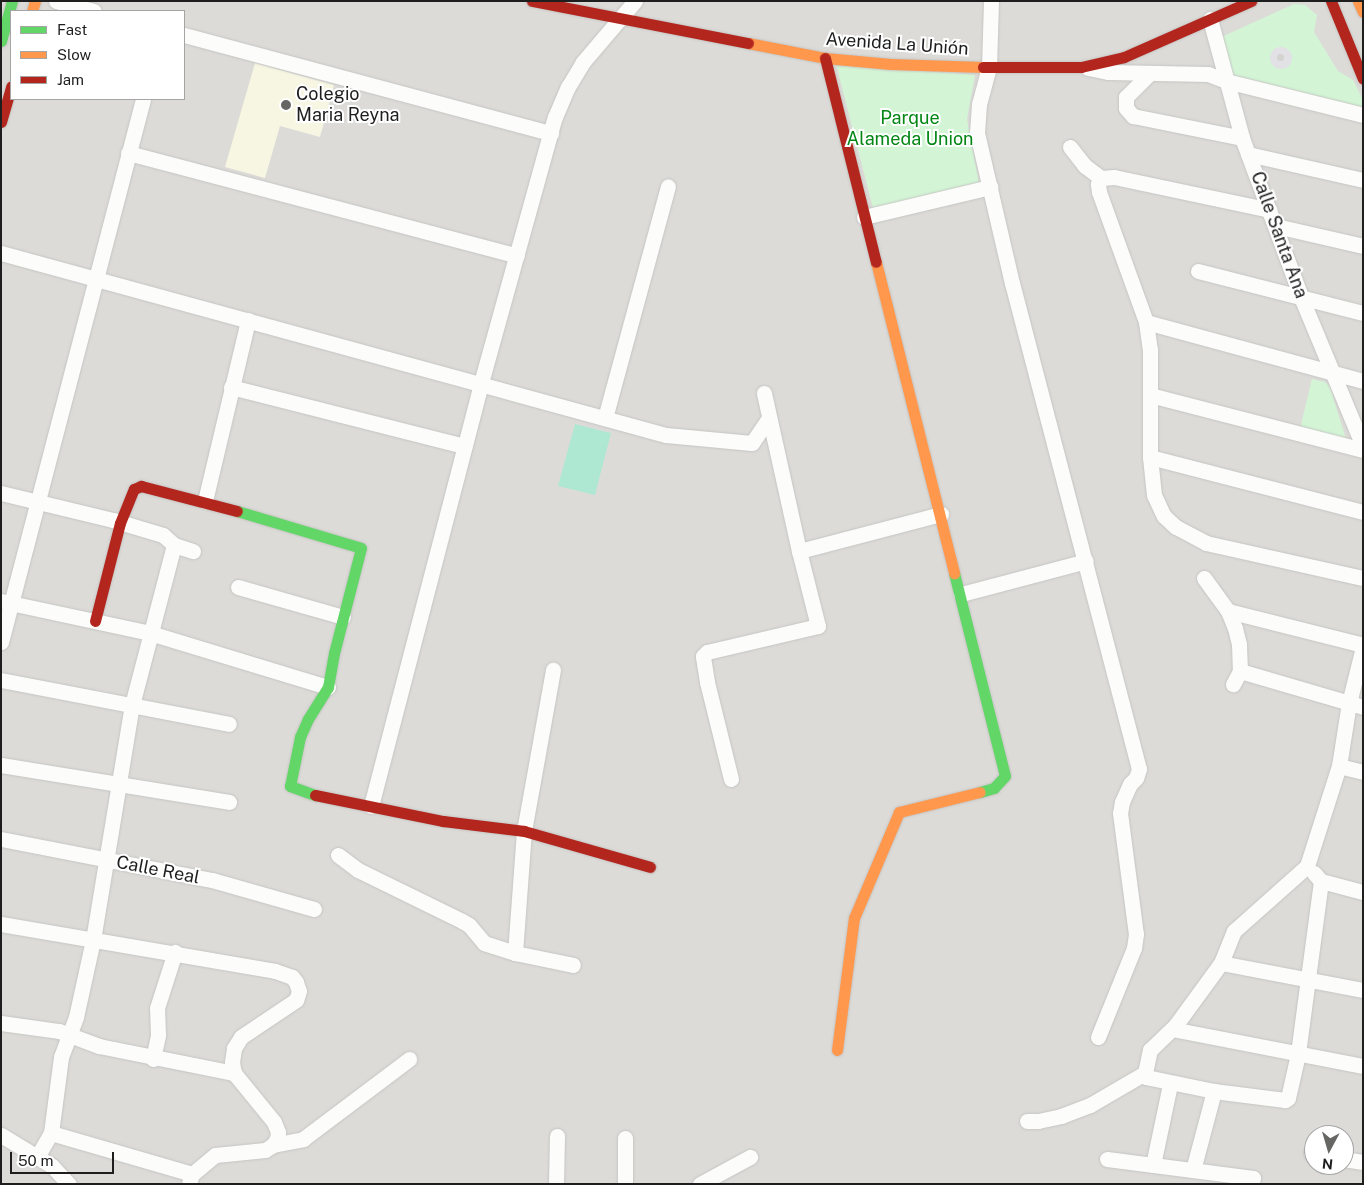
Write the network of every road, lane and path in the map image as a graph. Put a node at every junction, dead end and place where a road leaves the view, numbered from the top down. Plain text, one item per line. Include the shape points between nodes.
1 (12, 1) edge
2 (56, 1) edge
3 (532, 1) edge
4 (636, 1) edge
5 (991, 1) edge
6 (1251, 1) edge
7 (1331, 1) edge
8 (1358, 1) edge
9 (90, 10) edge
10 (1363, 12) edge
11 (622, 19) junction
12 (1210, 19) junction
13 (185, 35) edge
14 (1, 41) edge
15 (825, 58) junction
16 (989, 67) junction
17 (1081, 67) junction
18 (1150, 73) junction
19 (1363, 79) edge
20 (1226, 81) junction
21 (10, 90) edge
22 (143, 100) edge
23 (1363, 115) edge
24 (1, 122) edge
25 (551, 133) junction
26 (1242, 138) junction
27 (1070, 147) dead end
28 (128, 154) junction
29 (1248, 154) junction
30 (1101, 178) junction
31 (1363, 180) edge
32 (668, 186) dead end
33 (990, 186) junction
34 (1270, 210) junction
35 (864, 217) junction
36 (1276, 226) junction
37 (1363, 246) edge
38 (1, 254) edge
39 (517, 256) junction
40 (1198, 272) dead end
41 (95, 279) junction
42 (1301, 297) junction
43 (1363, 313) edge
44 (248, 320) junction
45 (1146, 322) junction
46 (1332, 373) junction
47 (1363, 381) edge
48 (481, 383) junction
49 (231, 387) junction
50 (764, 393) dead end
51 (1150, 395) junction
52 (605, 418) junction
53 (769, 418) junction
54 (465, 446) junction
55 (1363, 446) edge
56 (1363, 450) edge
57 (1150, 456) junction
58 (1, 493) edge
59 (205, 501) junction
60 (37, 502) junction
61 (1363, 512) edge
62 (941, 514) junction
63 (120, 523) junction
64 (174, 545) junction
65 (193, 551) dead end
66 (799, 551) junction
67 (1086, 561) junction
68 (1204, 578) dead end
69 (1363, 578) edge
70 (238, 587) dead end
71 (961, 594) junction
72 (6, 602) edge
73 (1228, 611) junction
74 (343, 618) junction
75 (95, 621) junction
76 (150, 633) junction
77 (1, 642) edge
78 (1363, 646) edge
79 (554, 670) dead end
80 (1, 680) edge
81 (328, 687) junction
82 (132, 705) junction
83 (1356, 705) edge
84 (229, 724) dead end
85 (1, 765) edge
86 (1339, 766) junction
87 (1363, 772) edge
88 (732, 779) dead end
89 (119, 785) junction
90 (229, 802) dead end
91 (371, 806) junction
92 (524, 831) junction
93 (1, 839) edge
94 (338, 855) dead end
95 (106, 861) junction
96 (1307, 866) junction
97 (650, 867) dead end
98 (1321, 881) junction
99 (1363, 892) edge
100 (314, 909) dead end
101 (1, 924) edge
102 (93, 940) junction
103 (175, 952) junction
104 (515, 953) junction
105 (1221, 963) junction
106 (573, 965) dead end
107 (1308, 981) junction
108 (1363, 990) edge
109 (1, 1022) edge
110 (1172, 1029) junction
111 (69, 1034) junction
112 (1098, 1037) dead end
113 (837, 1050) dead end
114 (1298, 1054) junction
115 (153, 1059) junction
116 (409, 1059) dead end
117 (1363, 1066) edge
118 (234, 1073) junction
119 (1145, 1073) junction
120 (1170, 1084) junction
121 (1214, 1091) junction
122 (1027, 1121) dead end
123 (51, 1133) junction
124 (1, 1135) edge
125 (557, 1136) dead end
126 (625, 1138) dead end
127 (273, 1145) junction
128 (37, 1157) junction
129 (750, 1157) dead end
130 (1107, 1159) dead end
131 (1153, 1165) junction
132 (1193, 1170) junction
133 (191, 1179) edge
134 (69, 1184) edge
135 (556, 1184) edge
136 (625, 1184) edge
137 (700, 1184) edge
138 (1251, 1184) edge

1 - 14 street
2 - 9 street
3 - 11 street, Avenida La Unión
4 - 11 street
5 - 16 street
6 - 12 street, Avenida La Unión
7 - 19 street
8 - 10 street
11 - 15 street, Avenida La Unión
11 - 25 street via 575,75 561,102
12 - 17 street, Avenida La Unión via 1124,56
12 - 20 street, Calle Santa Ana
13 - 25 street
15 - 16 street, Avenida La Unión
15 - 35 street
16 - 17 street, Avenida La Unión
16 - 33 street via 977,124
17 - 18 street via 1108,72
18 - 20 street via 1208,74
18 - 26 street via 1126,97 1126,108 1133,116
20 - 23 street
20 - 26 street, Calle Santa Ana
21 - 24 street
22 - 28 street
25 - 39 street
26 - 29 street, Calle Santa Ana
27 - 30 street via 1085,166
28 - 39 street
28 - 41 street
29 - 31 street
29 - 34 street, Calle Santa Ana
30 - 34 street via 1114,176
30 - 45 street via 1099,192
32 - 52 street
33 - 35 street
33 - 67 street via 1012,283
34 - 36 street, Calle Santa Ana
35 - 62 street
36 - 37 street
36 - 42 street, Calle Santa Ana
38 - 41 street
39 - 48 street
40 - 42 street
41 - 44 street
41 - 60 street
42 - 43 street
42 - 46 street, Calle Santa Ana
44 - 48 street
44 - 49 street
45 - 46 street
45 - 51 street via 1150,349
46 - 47 street
46 - 55 street, Calle Santa Ana
48 - 52 street
48 - 54 street
49 - 54 street
49 - 59 street
50 - 53 street
51 - 56 street
51 - 57 street
52 - 53 street via 666,435 749,444 755,441
53 - 66 street
54 - 91 street
57 - 61 street
57 - 69 street via 1157,505 1176,527 1206,543
58 - 60 street
59 - 63 street via 141,486 130,496
59 - 74 street via 361,548
60 - 63 street
60 - 72 street
62 - 66 street
62 - 71 street
63 - 64 street via 163,535
63 - 75 street
64 - 65 street
64 - 76 street
66 - 88 street via 818,626 707,652 703,656 706,682
67 - 71 street
67 - 112 street via 1139,769 1122,802 1120,813 1136,934 1134,948
68 - 73 street
70 - 74 street
71 - 113 street via 1006,776 994,788 899,812 854,918
72 - 75 street
72 - 77 street
73 - 78 street
73 - 83 street via 1239,644 1236,678
74 - 81 street
75 - 76 street
76 - 81 street
76 - 82 street
78 - 83 street
79 - 92 street
80 - 82 street
81 - 91 street via 300,737 290,786 307,793
82 - 84 street
82 - 89 street
83 - 86 street
85 - 89 street
86 - 87 street
86 - 96 street
89 - 90 street
89 - 95 street
91 - 92 street via 468,826
92 - 97 street
92 - 104 street
93 - 95 street, Calle Real
94 - 104 street via 358,870 469,925 484,943
95 - 100 street, Calle Real via 212,880
95 - 102 street
96 - 98 street
96 - 105 street via 1234,931
98 - 99 street
98 - 107 street
101 - 102 street
102 - 103 street
102 - 111 street via 76,1017
103 - 115 street via 157,1008 158,1035
103 - 118 street via 275,971 292,976 296,982 299,991 296,1000 241,1038 233,1055
104 - 106 street
105 - 107 street
105 - 110 street
107 - 108 street
107 - 114 street
109 - 111 street
110 - 114 street
110 - 119 street via 1150,1050
111 - 115 street via 98,1046
111 - 123 street via 61,1057
114 - 117 street
114 - 121 street via 1291,1093 1285,1100
115 - 118 street
116 - 127 street via 303,1139
118 - 127 street via 274,1122 278,1132
119 - 120 street via 1150,1078
119 - 122 street via 1090,1105 1061,1116
120 - 121 street
120 - 131 street
121 - 132 street
123 - 128 street
123 - 133 street
124 - 128 street
125 - 135 street
126 - 136 street
127 - 133 street via 265,1150 215,1155
128 - 134 street via 52,1166
129 - 137 street
130 - 131 street
131 - 132 street
132 - 138 street via 1253,1178

